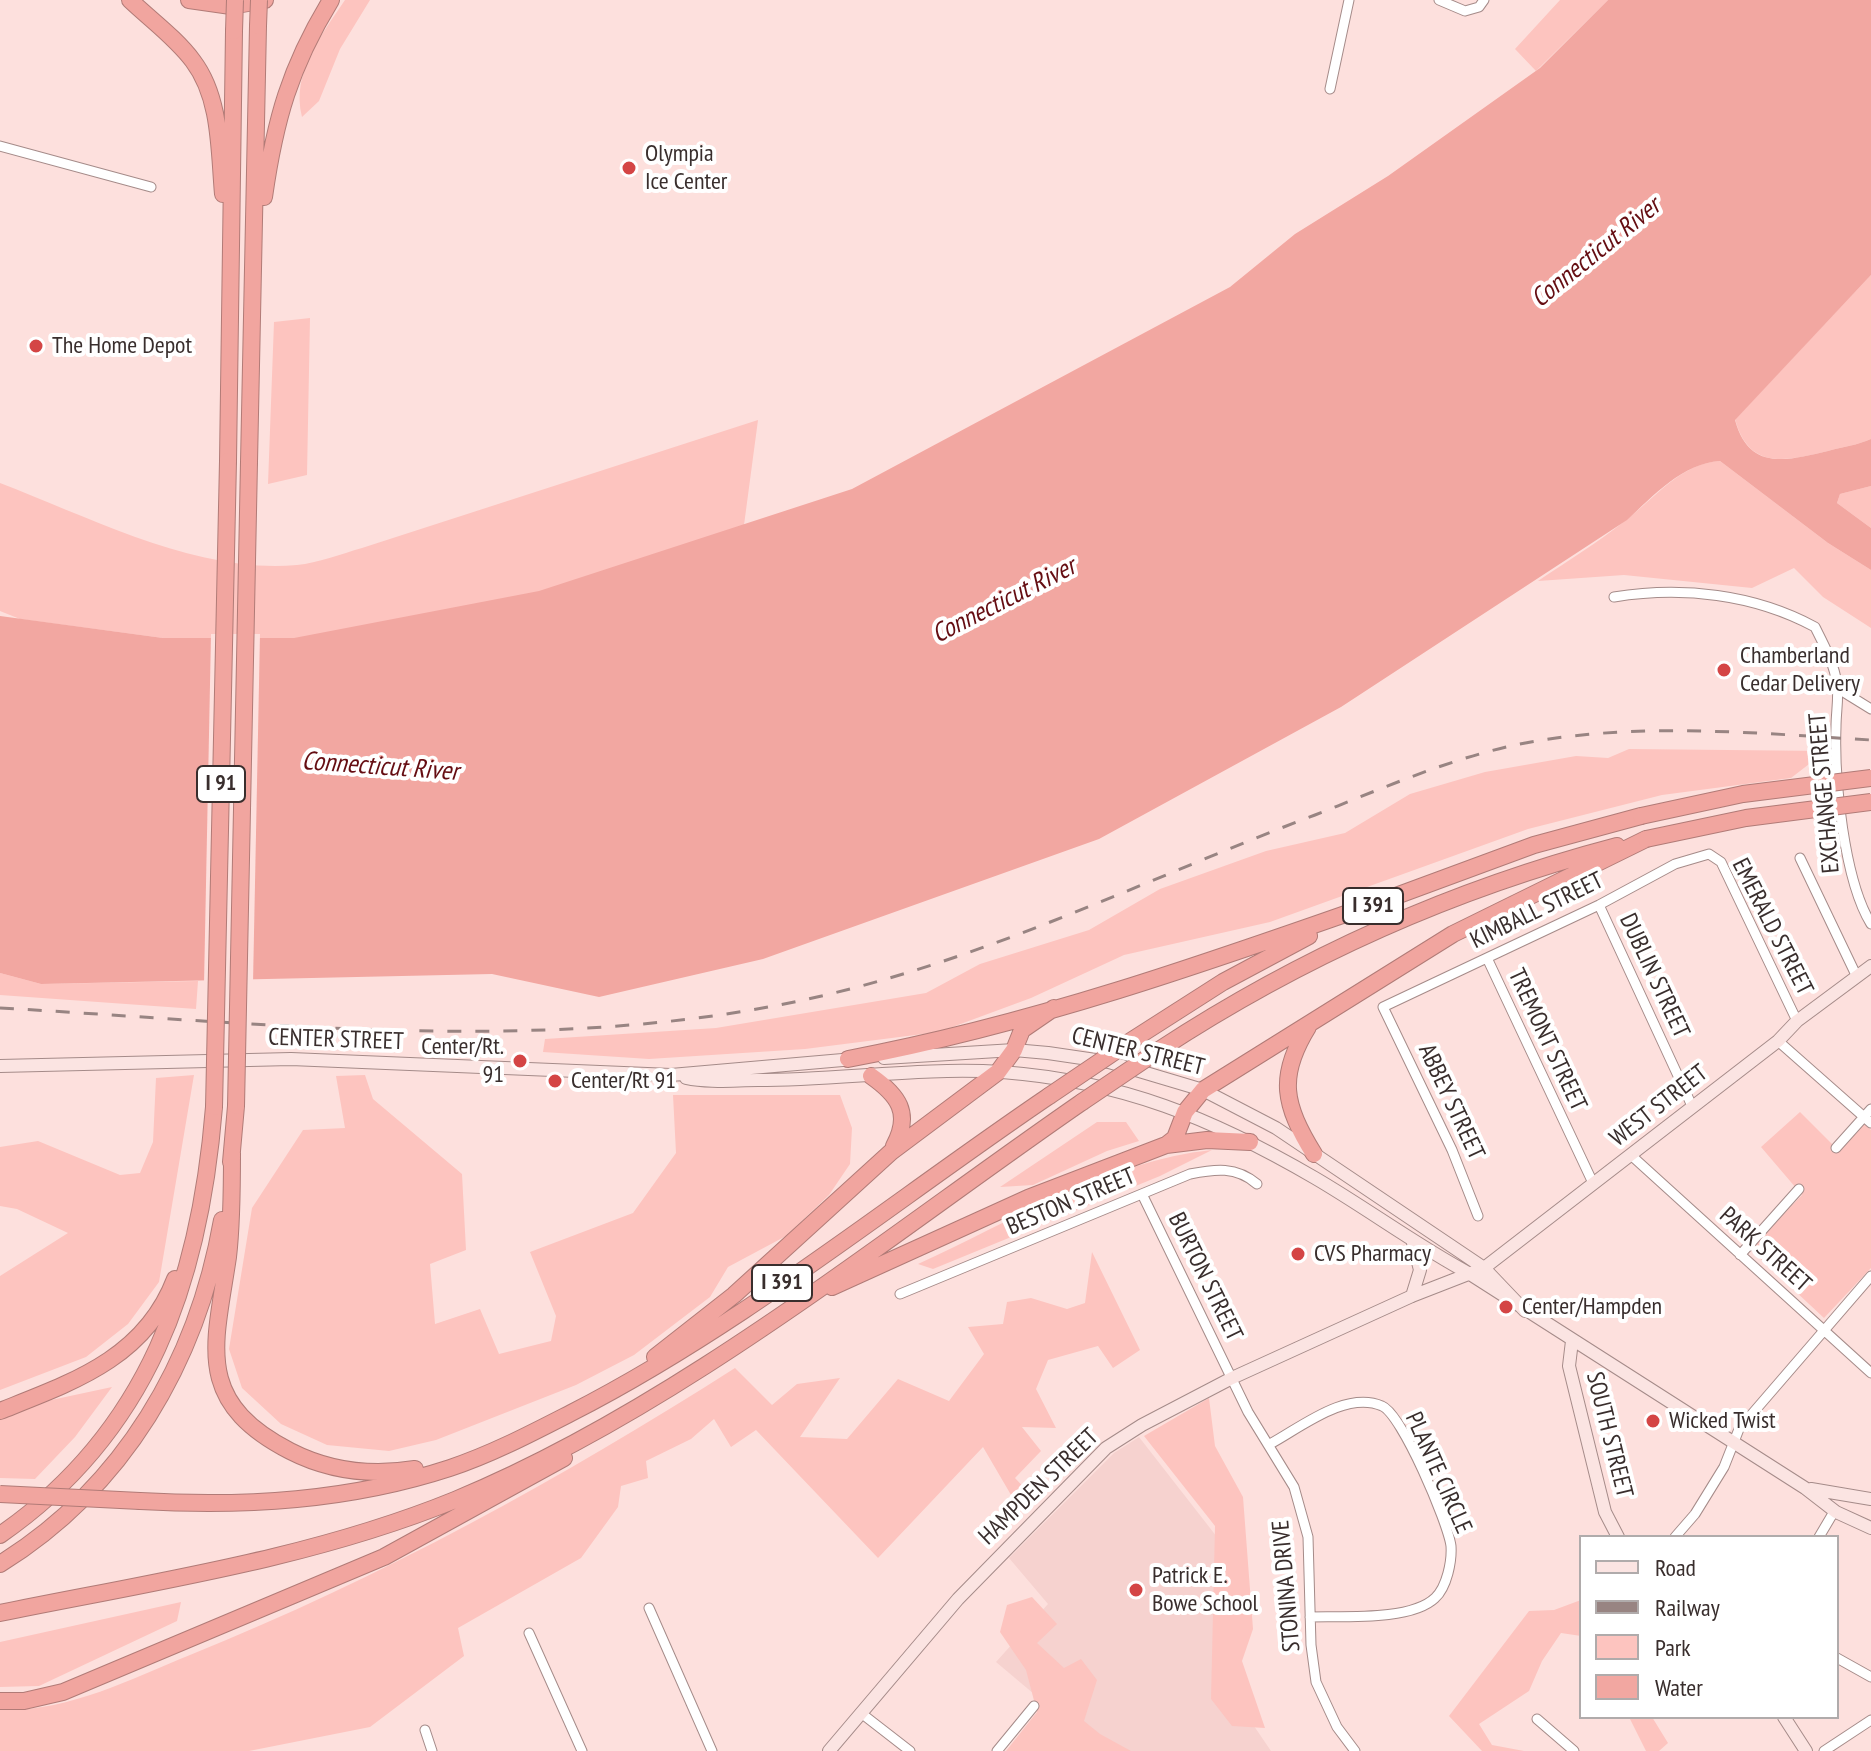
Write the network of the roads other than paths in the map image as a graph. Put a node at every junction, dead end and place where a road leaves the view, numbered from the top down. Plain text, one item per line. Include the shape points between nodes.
1 (130, 0) edge
2 (189, 0) edge
3 (235, 0) edge
4 (259, 0) edge
5 (265, 0) edge
6 (331, 0) edge
7 (1349, 0) edge
8 (1439, 0) edge
9 (1482, 3) edge
10 (1330, 89) dead end
11 (0, 146) edge
12 (151, 187) dead end
13 (254, 269) junction
14 (230, 278) junction
15 (1614, 597) dead end
16 (1837, 688) junction
17 (1871, 709) edge
18 (1871, 778) edge
19 (1871, 802) edge
20 (1646, 839) junction
21 (1709, 854) joint
22 (1800, 858) dead end
23 (1394, 897) junction
24 (1599, 905) junction
25 (1871, 924) edge
26 (1487, 958) junction
27 (1871, 966) edge
28 (1857, 977) junction
29 (1383, 1007) joint
30 (1054, 1008) junction
31 (1312, 1021) junction
32 (1797, 1021) junction
33 (1778, 1041) junction
34 (1014, 1050) junction
35 (848, 1059) junction
36 (0, 1066) edge
37 (998, 1072) junction
38 (671, 1075) junction
39 (871, 1076) junction
40 (1203, 1090) junction
41 (1692, 1106) junction
42 (1185, 1112) junction
43 (1869, 1117) edge
44 (1250, 1142) junction
45 (1166, 1145) junction
46 (1836, 1148) dead end
47 (891, 1152) junction
48 (232, 1153) junction
49 (1314, 1154) junction
50 (1633, 1157) junction
51 (207, 1170) junction
52 (1593, 1183) junction
53 (1257, 1184) dead end
54 (1799, 1189) dead end
55 (1142, 1194) junction
56 (1478, 1216) dead end
57 (1413, 1243) junction
58 (1740, 1255) junction
59 (1484, 1268) junction
60 (1470, 1274) junction
61 (1871, 1276) edge
62 (900, 1294) dead end
63 (1412, 1296) junction
64 (791, 1306) junction
65 (1525, 1311) junction
66 (1824, 1329) junction
67 (1572, 1341) junction
68 (1871, 1373) edge
69 (1232, 1378) junction
70 (597, 1400) junction
71 (0, 1411) edge
72 (619, 1416) junction
73 (1735, 1443) junction
74 (1270, 1444) junction
75 (501, 1447) junction
76 (1805, 1488) junction
77 (0, 1494) edge
78 (1866, 1499) edge
79 (1835, 1510) junction
80 (1871, 1528) edge
81 (0, 1535) edge
82 (1617, 1535) edge
83 (1677, 1535) edge
84 (1820, 1535) edge
85 (0, 1564) edge
86 (649, 1608) dead end
87 (0, 1613) edge
88 (1310, 1617) junction
89 (529, 1633) dead end
90 (1839, 1659) edge
91 (1871, 1677) edge
92 (0, 1701) edge
93 (1034, 1706) dead end
94 (861, 1713) junction
95 (1537, 1719) dead end
96 (1785, 1719) edge
97 (1871, 1720) edge
98 (425, 1730) dead end
99 (432, 1751) edge
100 (582, 1751) edge
101 (712, 1751) edge
102 (829, 1751) edge
103 (910, 1751) edge
104 (997, 1751) edge
105 (1355, 1751) edge
106 (1574, 1751) edge
107 (1806, 1751) edge
108 (1824, 1751) edge

1 - 14 highway via 187,53 210,92
2 - 5 highway via 223,6
3 - 14 highway, I 91, bridge
4 - 13 highway, I 91, bridge
6 - 13 highway via 301,52 279,111
7 - 10 street
8 - 9 street via 1465,11
11 - 12 street
13 - 48 highway, I 91, bridge
14 - 51 highway, I 91, bridge via 214,1107
15 - 16 street, EXCHANGE STREET via 1653,590 1687,592 1761,603 1794,615 1815,627 1832,662
16 - 17 street
16 - 25 street, EXCHANGE STREET via 1844,837 1857,899
18 - 23 highway, I 391, bridge via 1743,794 1641,816 1534,845
19 - 20 highway, I 391, bridge via 1770,814
20 - 31 highway via 1478,920
20 - 64 highway, I 391, bridge via 1512,877 1374,930 1273,981 1159,1050
21 - 24 street, KIMBALL STREET via 1675,864
21 - 32 street, EMERALD STREET via 1721,862
22 - 28 street
23 - 30 highway
23 - 70 highway, I 391, bridge via 1258,963 1126,1044 725,1323
24 - 26 street, KIMBALL STREET
24 - 41 street, DUBLIN STREET
26 - 29 street, KIMBALL STREET
26 - 52 street, TREMONT STREET
27 - 28 main road, WEST STREET
28 - 32 main road, WEST STREET
29 - 56 street, ABBEY STREET
30 - 34 highway via 1022,1030
30 - 35 highway via 936,1043
31 - 40 highway
31 - 49 highway via 1293,1053 1287,1087 1288,1105
32 - 33 main road, WEST STREET
33 - 41 main road, WEST STREET
33 - 43 street
34 - 35 main road, CENTER STREET
34 - 37 highway
34 - 40 main road, CENTER STREET via 1109,1062
35 - 38 main road, CENTER STREET
36 - 38 main road, CENTER STREET via 291,1059
37 - 39 main road, CENTER STREET
37 - 42 main road, CENTER STREET via 1083,1082
37 - 47 highway
38 - 39 main road, CENTER STREET via 696,1080
39 - 47 highway via 901,1104 901,1133
40 - 42 highway
40 - 49 main road, CENTER STREET
41 - 50 main road, WEST STREET
42 - 44 main road, CENTER STREET
42 - 45 highway via 1181,1127
43 - 46 street
44 - 45 highway
44 - 57 main road, CENTER STREET via 1316,1178
45 - 64 highway via 1028,1198
47 - 70 highway via 721,1306
48 - 75 highway via 230,1232 214,1351 222,1386 242,1416 297,1454 357,1472 419,1468
48 - 85 highway, I 91 via 207,1286 166,1388 94,1489 48,1531
49 - 59 main road, CENTER STREET
50 - 52 main road, WEST STREET
50 - 58 street, PARK STREET
51 - 71 highway via 174,1283 143,1333 99,1369
51 - 81 highway, I 91 via 185,1277 145,1377 75,1473
52 - 59 main road, WEST STREET
53 - 55 street, BESTON STREET via 1233,1170 1217,1169
54 - 58 street
55 - 62 street, BESTON STREET
55 - 69 street, BURTON STREET
57 - 60 main road, CENTER STREET
57 - 63 main road via 1420,1270
58 - 66 street, PARK STREET
59 - 60 main road, WEST STREET
59 - 65 main road, CENTER STREET
60 - 63 main road, HAMPDEN STREET
60 - 65 main road, CENTER STREET
61 - 66 street
63 - 69 main road, HAMPDEN STREET
64 - 72 highway, I 391
65 - 67 main road, CENTER STREET
66 - 68 street, PARK STREET
66 - 73 street via 1739,1429
67 - 73 main road, CENTER STREET
67 - 82 main road, SOUTH STREET via 1572,1378 1605,1512
69 - 74 street, STONINA DRIVE
69 - 94 main road, HAMPDEN STREET via 1106,1448 958,1599
70 - 75 highway, I 391
72 - 87 highway via 489,1485 387,1525 246,1562
72 - 92 highway via 541,1472 376,1561 63,1692
73 - 76 main road, CENTER STREET
73 - 83 street via 1695,1514
74 - 88 street, STONINA DRIVE via 1304,1517
74 - 88 street, PLANTE CIRCLE via 1334,1409 1360,1402 1383,1406 1395,1416 1451,1546 1450,1567 1436,1597 1414,1609
75 - 77 highway, bridge via 433,1473 346,1494 254,1503
76 - 78 main road
76 - 79 main road, CENTER STREET
78 - 79 main road
79 - 80 main road, CENTER STREET
79 - 84 street
86 - 101 street
88 - 105 street, STONINA DRIVE via 1316,1682
89 - 100 street
90 - 91 street
93 - 104 street
94 - 102 main road, HAMPDEN STREET
94 - 103 street
95 - 106 street
96 - 107 main road
97 - 108 street
98 - 99 street

